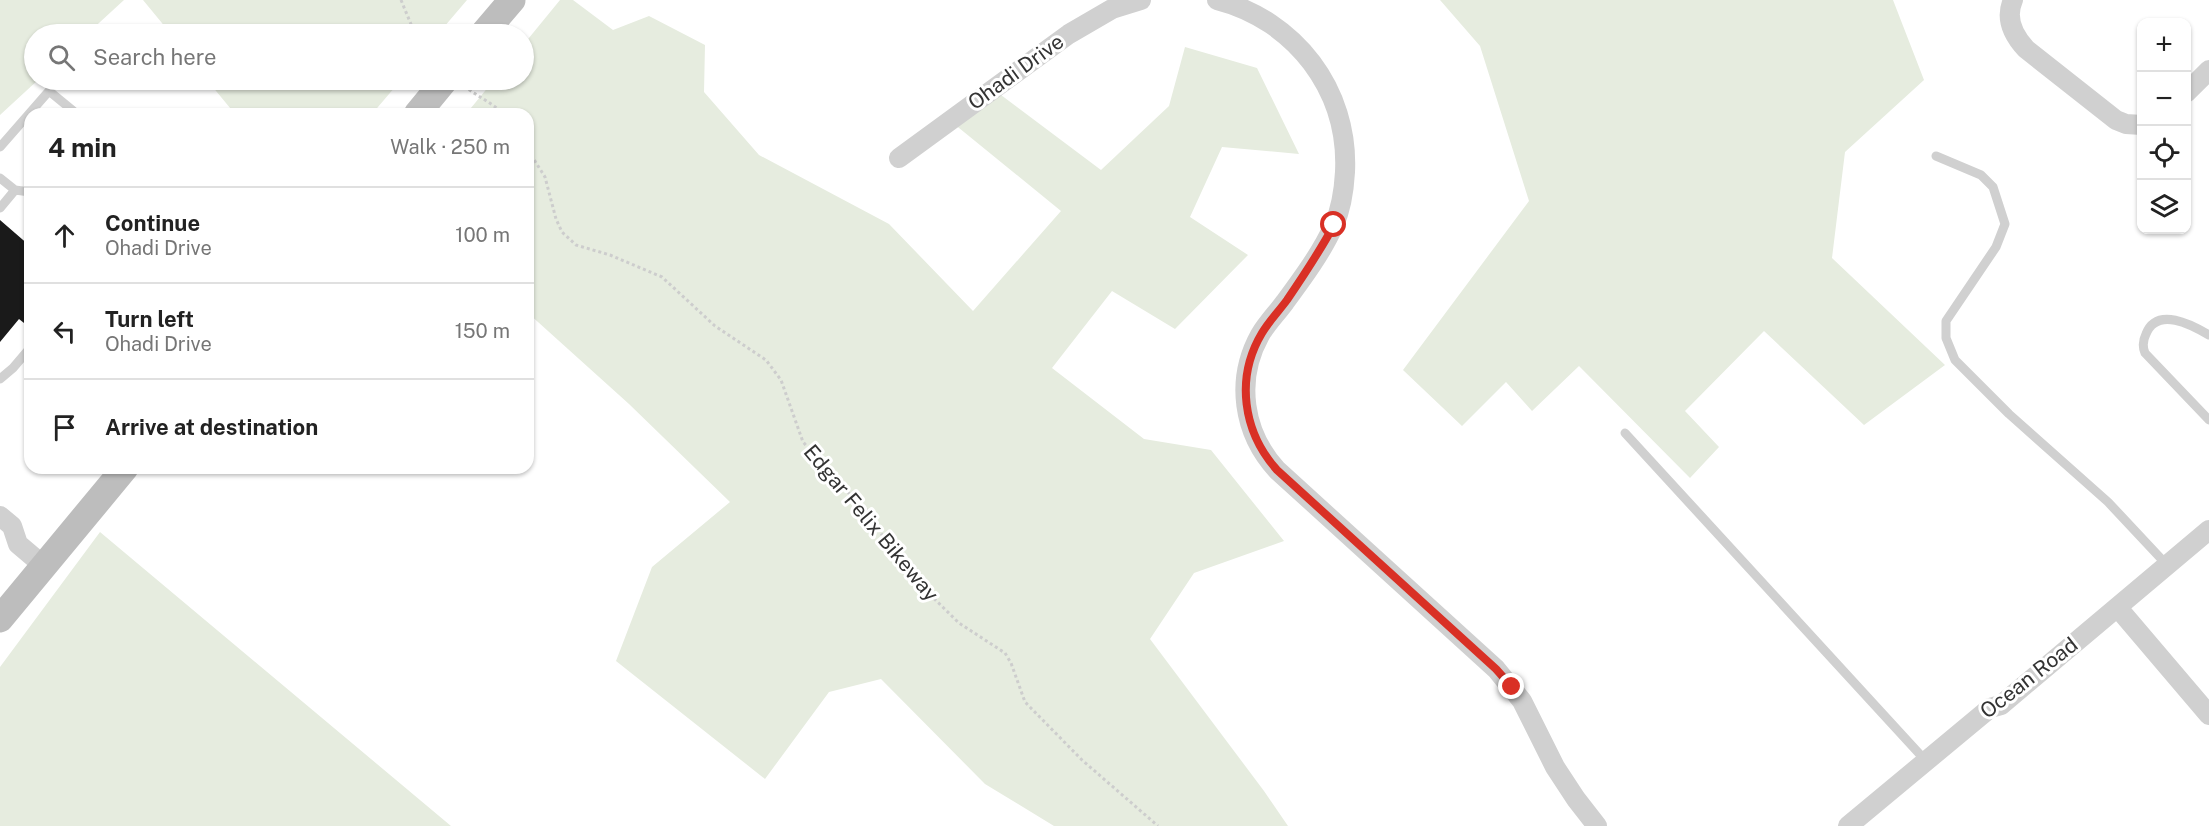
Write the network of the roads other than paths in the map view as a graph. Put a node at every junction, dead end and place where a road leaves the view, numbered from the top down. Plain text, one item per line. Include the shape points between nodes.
1 (512, 0) edge
2 (1141, 0) edge
3 (1217, 0) edge
4 (2013, 0) edge
5 (492, 24) edge
6 (2209, 70) edge
7 (2191, 89) edge
8 (437, 90) edge
9 (34, 108) edge
10 (69, 108) edge
11 (422, 108) edge
12 (24, 120) edge
13 (2137, 125) edge
14 (0, 147) edge
15 (1936, 156) dead end
16 (899, 158) dead end
17 (0, 178) edge
18 (15, 190) junction
19 (24, 191) edge
20 (0, 208) edge
21 (2209, 335) edge
22 (24, 355) edge
23 (0, 379) edge
24 (2209, 420) edge
25 (1625, 433) dead end
26 (120, 474) edge
27 (0, 516) edge
28 (2209, 530) edge
29 (9, 542) edge
30 (2167, 565) junction
31 (44, 566) junction
32 (2118, 608) junction
33 (0, 619) edge
34 (2209, 715) edge
35 (1926, 761) junction
36 (1597, 826) edge
37 (1848, 826) edge

1 - 5 main road
2 - 16 street, Ohadi Drive via 1112,9 1069,33
3 - 36 street via 1250,11 1300,48 1333,99 1344,141 1344,184 1334,225 1261,334 1250,361 1246,408 1255,438 1277,470 1512,687 1556,767
4 - 13 street via 2010,17 2018,40 2116,120
6 - 7 street
8 - 11 main road
9 - 10 lane via 49,91
12 - 14 lane
15 - 30 lane via 1981,175 1993,187 2005,224 1996,247 1946,321 1946,338 1955,360 2108,502
17 - 18 lane
18 - 19 lane
18 - 20 lane
21 - 24 lane via 2192,325 2162,320 2147,330 2143,347
22 - 23 lane
25 - 35 lane
26 - 31 main road
27 - 29 street via 12,526
28 - 30 street, Ocean Road
29 - 31 street
30 - 32 street, Ocean Road
31 - 33 main road
32 - 34 street
32 - 35 street, Ocean Road
35 - 37 street, Ocean Road

